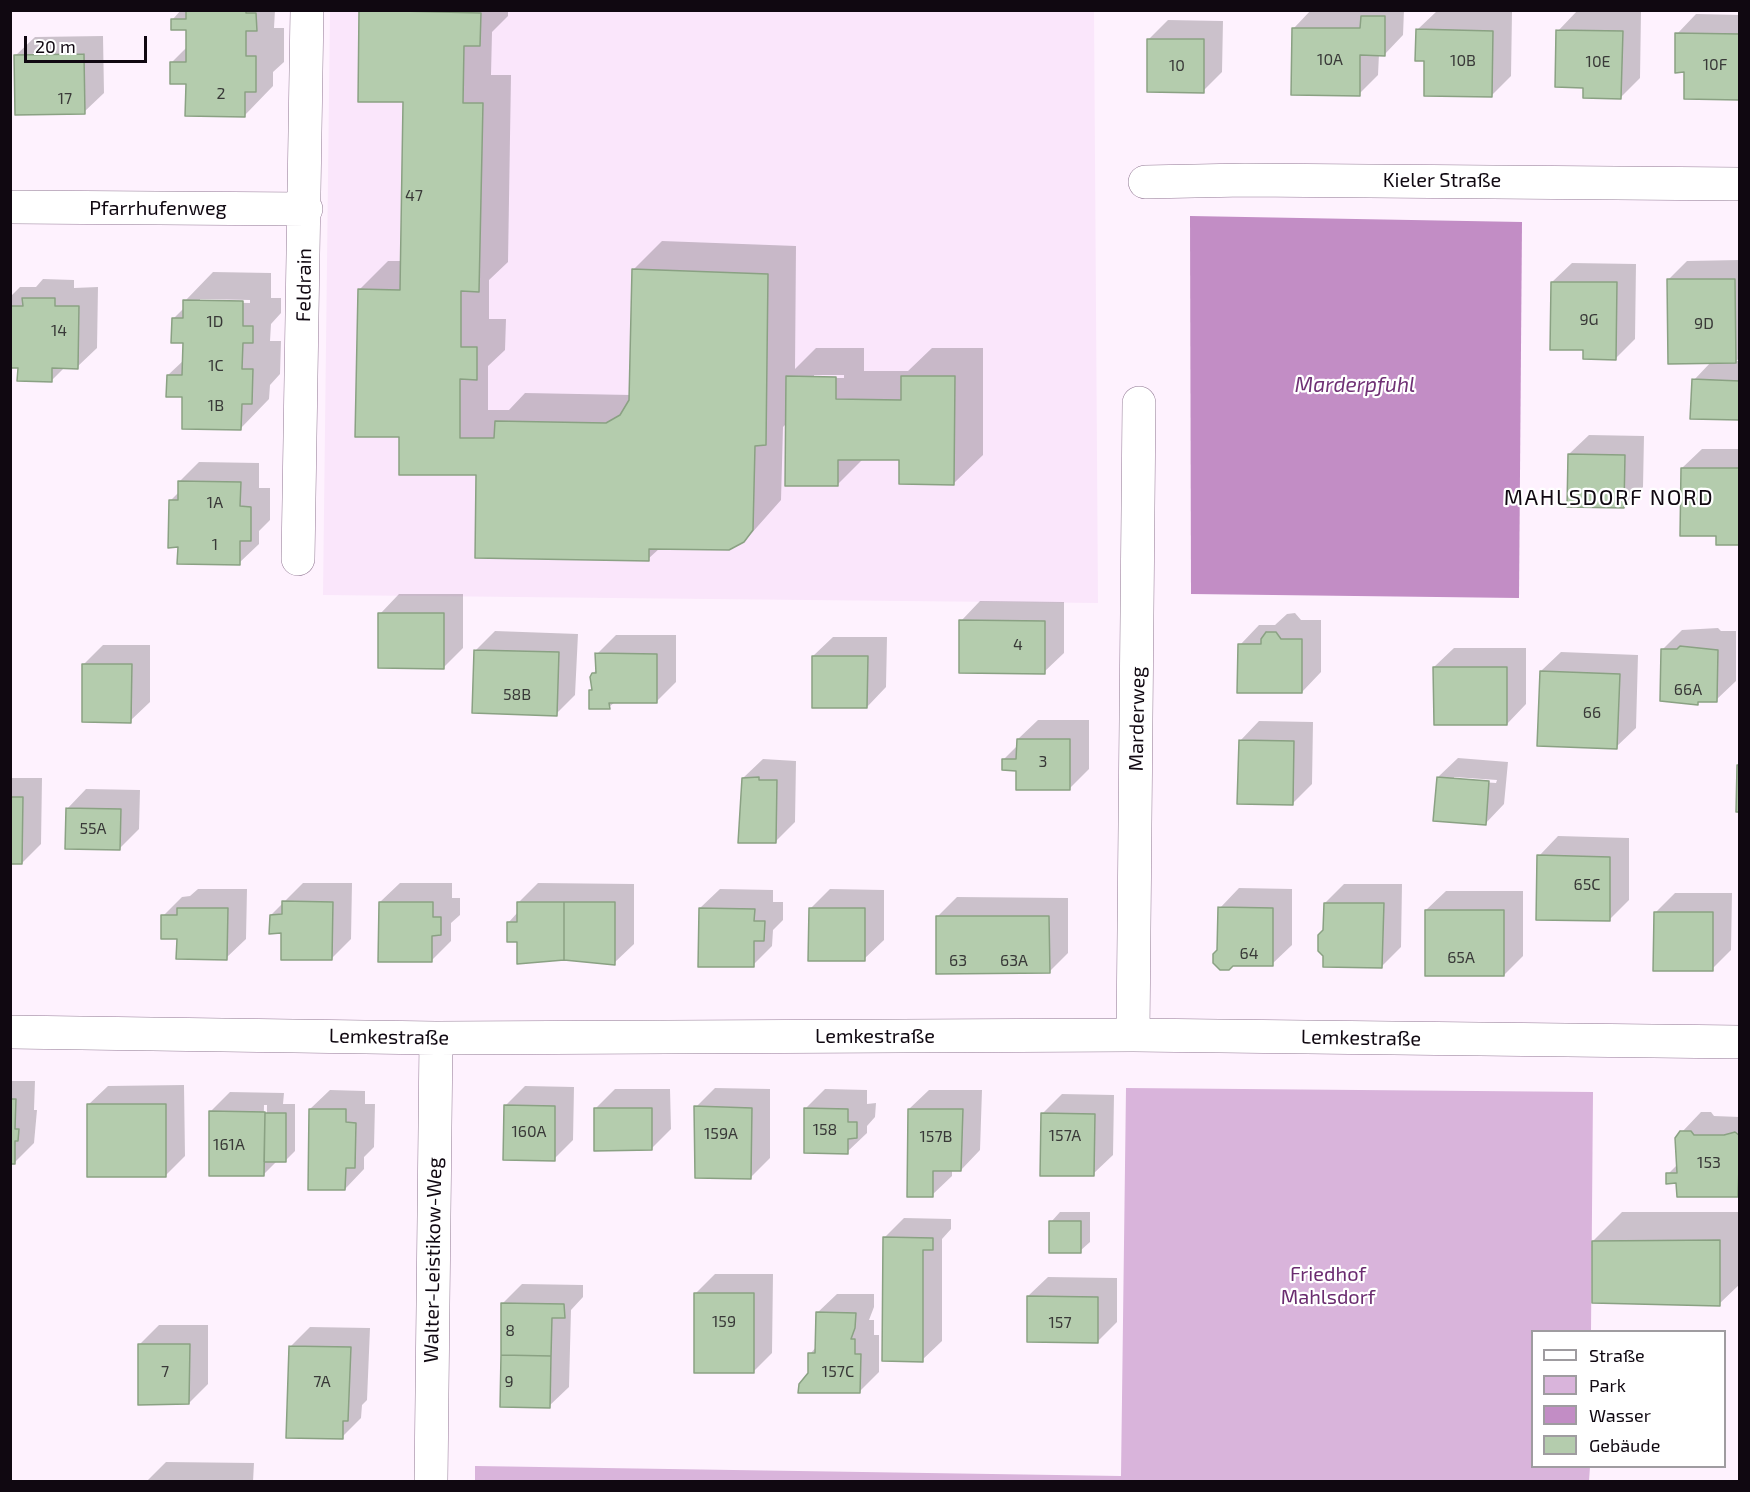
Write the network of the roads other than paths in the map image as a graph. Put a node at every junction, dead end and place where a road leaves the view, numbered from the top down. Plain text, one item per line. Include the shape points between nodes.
1 (308, 10) edge
2 (1145, 182) dead end
3 (1740, 184) edge
4 (10, 207) edge
5 (306, 209) junction
6 (1139, 404) dead end
7 (298, 559) dead end
8 (10, 1032) edge
9 (1133, 1035) junction
10 (436, 1038) junction
11 (1740, 1042) edge
12 (431, 1482) edge

1 - 5 street, Feldrain
2 - 3 street, Kieler Straße
4 - 5 street, Pfarrhufenweg
5 - 7 street, Feldrain
6 - 9 street, Marderweg
8 - 10 street, Lemkestraße
9 - 10 street, Lemkestraße
9 - 11 street, Lemkestraße
10 - 12 street, Walter-Leistikow-Weg

